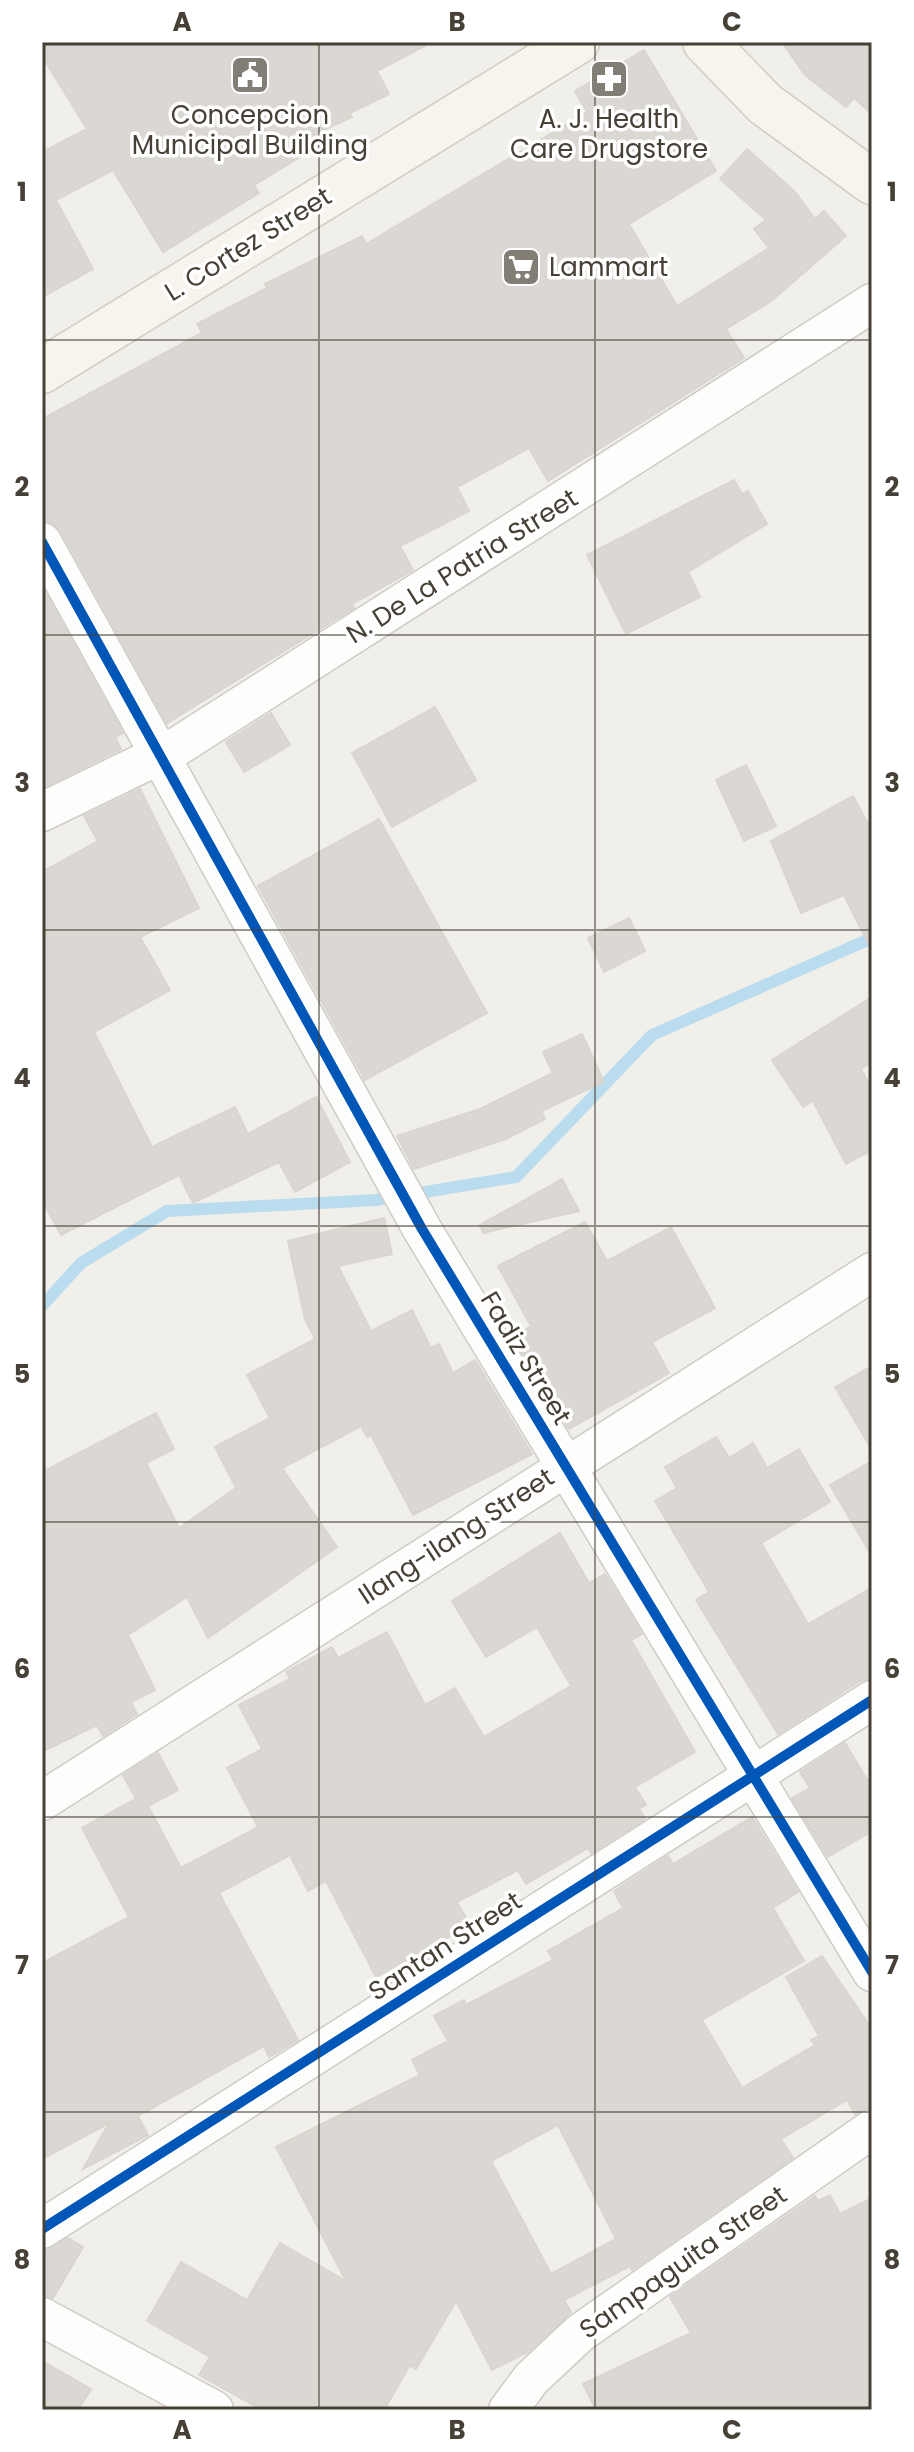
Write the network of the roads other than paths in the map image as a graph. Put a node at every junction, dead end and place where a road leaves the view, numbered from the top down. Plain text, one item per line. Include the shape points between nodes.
1 (577, 42) edge
2 (705, 42) edge
3 (872, 182) edge
4 (872, 303) edge
5 (42, 371) edge
6 (42, 542) edge
7 (158, 757) junction
8 (42, 812) edge
9 (872, 1272) edge
10 (566, 1466) junction
11 (872, 1700) edge
12 (752, 1776) junction
13 (42, 1801) edge
14 (872, 1972) edge
15 (872, 2129) edge
16 (42, 2229) edge
17 (42, 2317) edge
18 (214, 2410) edge
19 (508, 2410) edge

1 - 5 street, L. Cortez Street
2 - 3 street via 765,104
4 - 7 street, N. De La Patria Street
6 - 7 street, Fadiz Street
7 - 8 street, N. De La Patria Street
7 - 10 street, Fadiz Street via 422,1229
9 - 10 street, Ilang-ilang Street
10 - 12 street, Fadiz Street
10 - 13 street, Ilang-ilang Street
11 - 12 street, Santan Street
12 - 14 street, Fadiz Street
12 - 16 street, Santan Street
15 - 19 street, Sampaguita Street via 580,2333 531,2379
17 - 18 street

